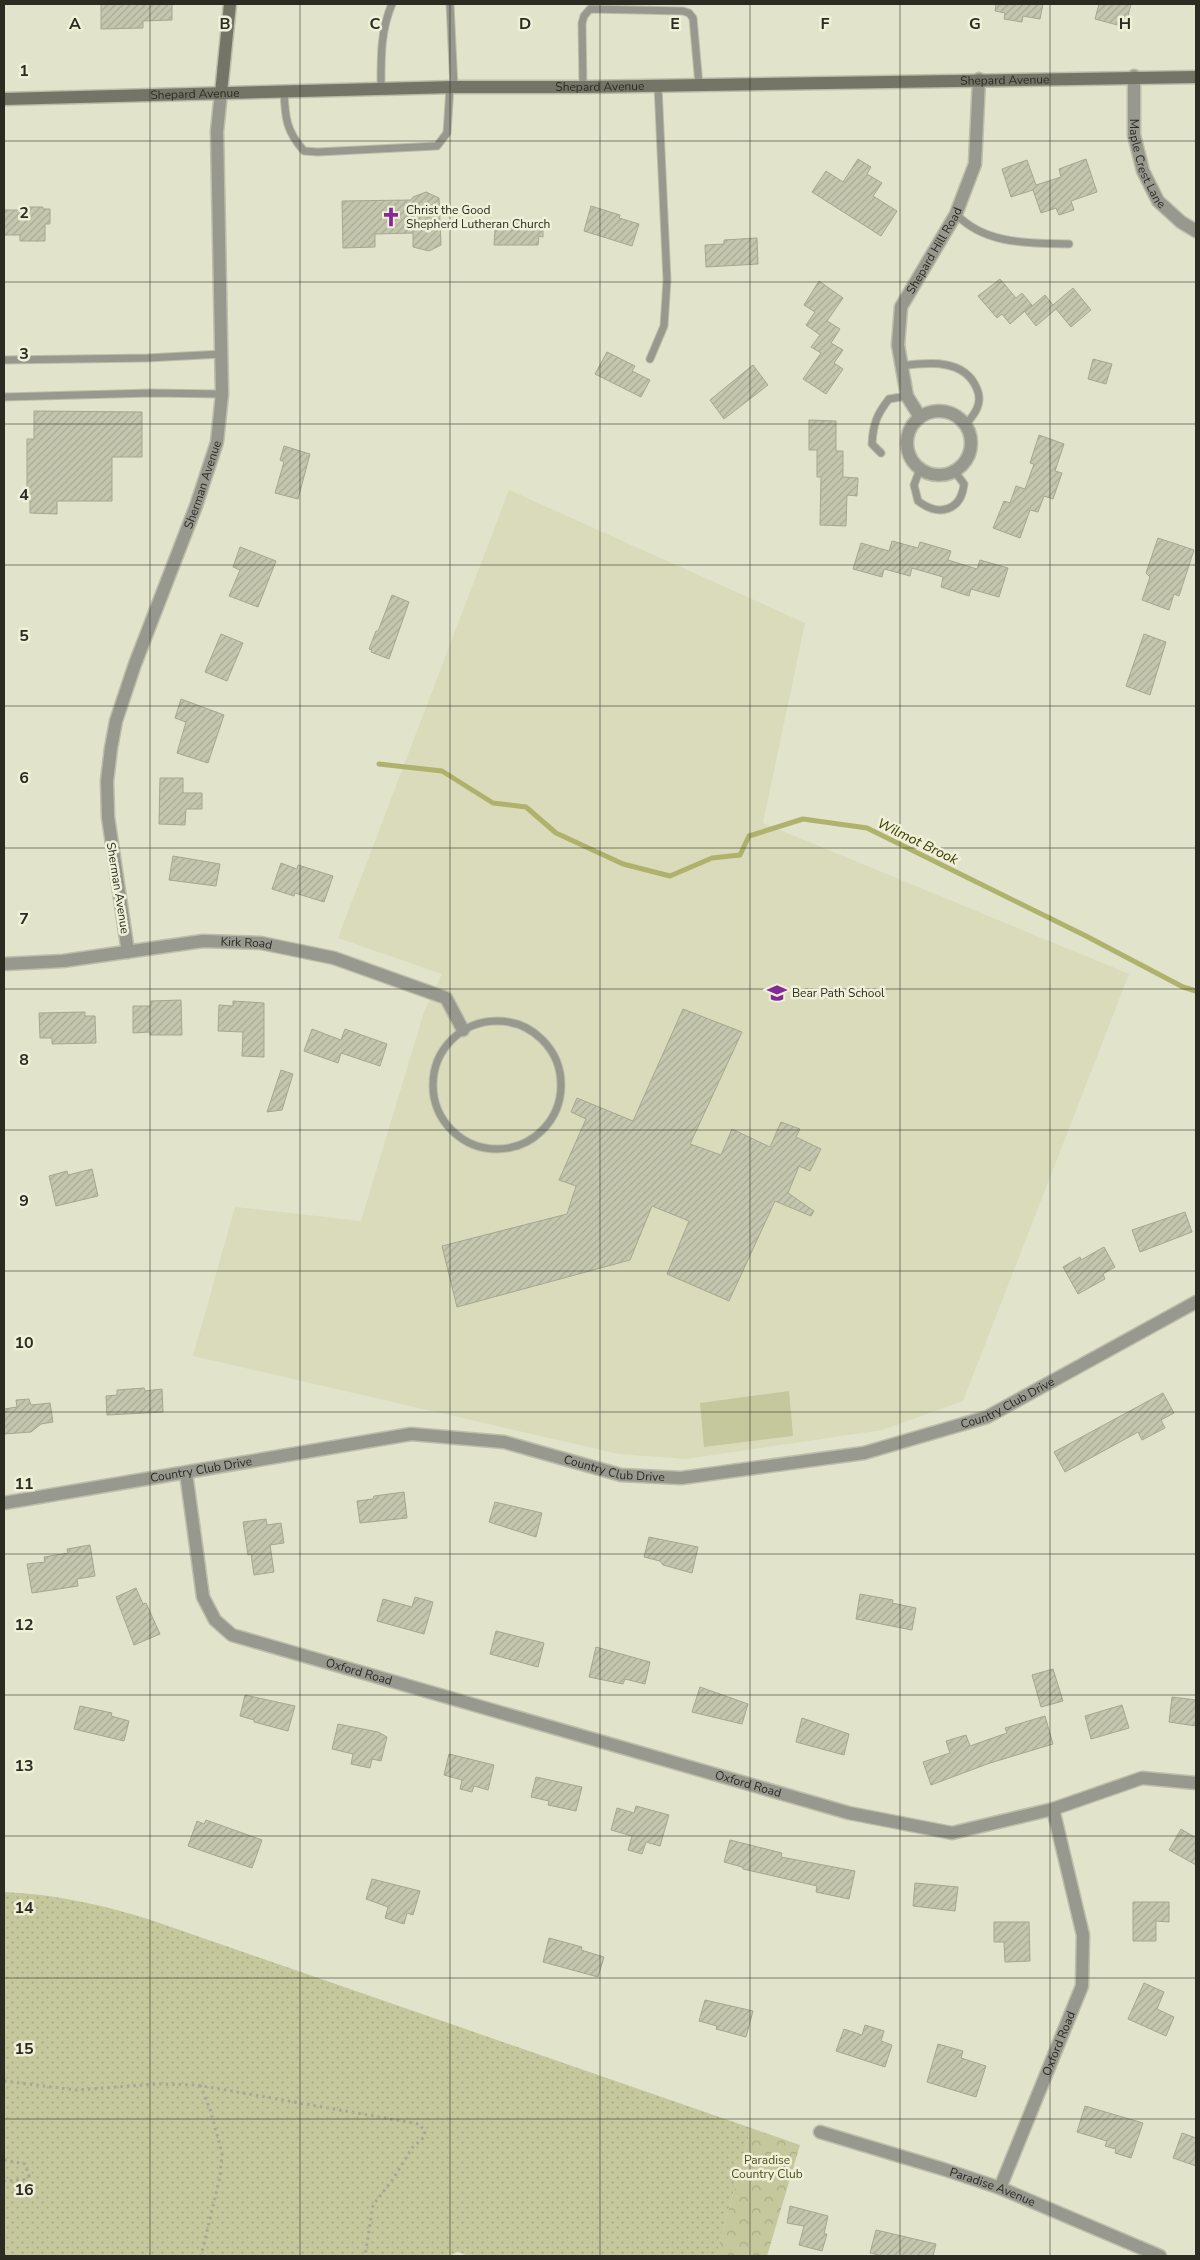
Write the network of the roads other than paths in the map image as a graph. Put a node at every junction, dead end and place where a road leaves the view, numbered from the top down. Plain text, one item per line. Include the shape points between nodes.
1 (230, 4) edge
2 (392, 4) edge
3 (450, 4) edge
4 (1134, 76) junction
5 (1196, 77) edge
6 (978, 79) junction
7 (699, 85) junction
8 (658, 86) junction
9 (452, 87) junction
10 (583, 87) junction
11 (381, 90) junction
12 (284, 91) junction
13 (221, 93) junction
14 (4, 99) edge
15 (956, 214) junction
16 (1196, 231) edge
17 (1069, 244) dead end
18 (222, 354) junction
19 (650, 359) dead end
20 (4, 360) edge
21 (902, 366) junction
22 (222, 394) junction
23 (907, 396) junction
24 (4, 397) edge
25 (920, 417) junction
26 (966, 424) junction
27 (881, 453) dead end
28 (920, 469) junction
29 (955, 472) junction
30 (128, 952) junction
31 (4, 964) edge
32 (463, 1030) junction
33 (1196, 1302) edge
34 (186, 1473) junction
35 (4, 1503) edge
36 (1196, 1783) edge
37 (1053, 1810) junction
38 (820, 2132) dead end
39 (1000, 2188) junction
40 (1160, 2256) edge

1 - 13 main road, Sherman Avenue
2 - 11 lane via 386,17
3 - 9 lane
4 - 5 main road, Shepard Avenue
4 - 6 main road, Shepard Avenue
4 - 16 street, Maple Crest Lane via 1134,135 1143,172 1158,201
6 - 7 main road, Shepard Avenue
6 - 15 street, Shepard Hill Road via 976,164
7 - 8 main road, Shepard Avenue
7 - 10 lane via 690,13 590,9 582,23
8 - 10 main road, Shepard Avenue
8 - 19 lane via 666,304 664,326
9 - 10 main road, Shepard Avenue
9 - 11 main road, Shepard Avenue
9 - 12 lane via 447,133 437,146 318,152 304,151 291,137
11 - 12 main road, Shepard Avenue
12 - 13 main road, Shepard Avenue
13 - 14 main road, Shepard Avenue
13 - 18 street, Sherman Avenue via 217,141
15 - 17 lane via 967,225 986,235 1020,243
15 - 21 street, Shepard Hill Road via 901,307 898,345
18 - 20 lane
18 - 22 street, Sherman Avenue
21 - 23 street, Shepard Hill Road
21 - 26 lane via 938,364 964,371 972,378 980,395 974,415
22 - 24 lane
22 - 30 street, Sherman Avenue via 213,459 135,664 116,721 111,748 108,817
23 - 25 street, Shepard Hill Road
23 - 27 lane via 889,400 877,414 872,444
25 - 26 street via 934,411 949,412
25 - 28 street via 908,434 907,444 913,462
26 - 29 street via 970,450 963,465
28 - 29 street via 937,476
28 - 29 lane via 914,485 918,501 934,511 956,505 963,494 964,484
30 - 31 street, Kirk Road via 45,963
30 - 32 street, Kirk Road via 203,941 231,941 312,952 446,998
32 - 32 lane via 446,1045 436,1065 432,1087 444,1122 466,1142 487,1150 510,1149 531,1141 546,1128 557,1110 562,1090 560,1070 553,1051 522,1025 502,1020
33 - 34 street, Country Club Drive via 987,1417 864,1453 671,1478 621,1475 504,1442 411,1434
34 - 35 street, Country Club Drive
34 - 37 street, Oxford Road via 203,1597 215,1620 232,1635 849,1814 952,1833
36 - 37 street via 1142,1778
37 - 39 street, Oxford Road via 1083,1935 1082,1986
38 - 39 street, Paradise Avenue
39 - 40 street, Paradise Avenue

